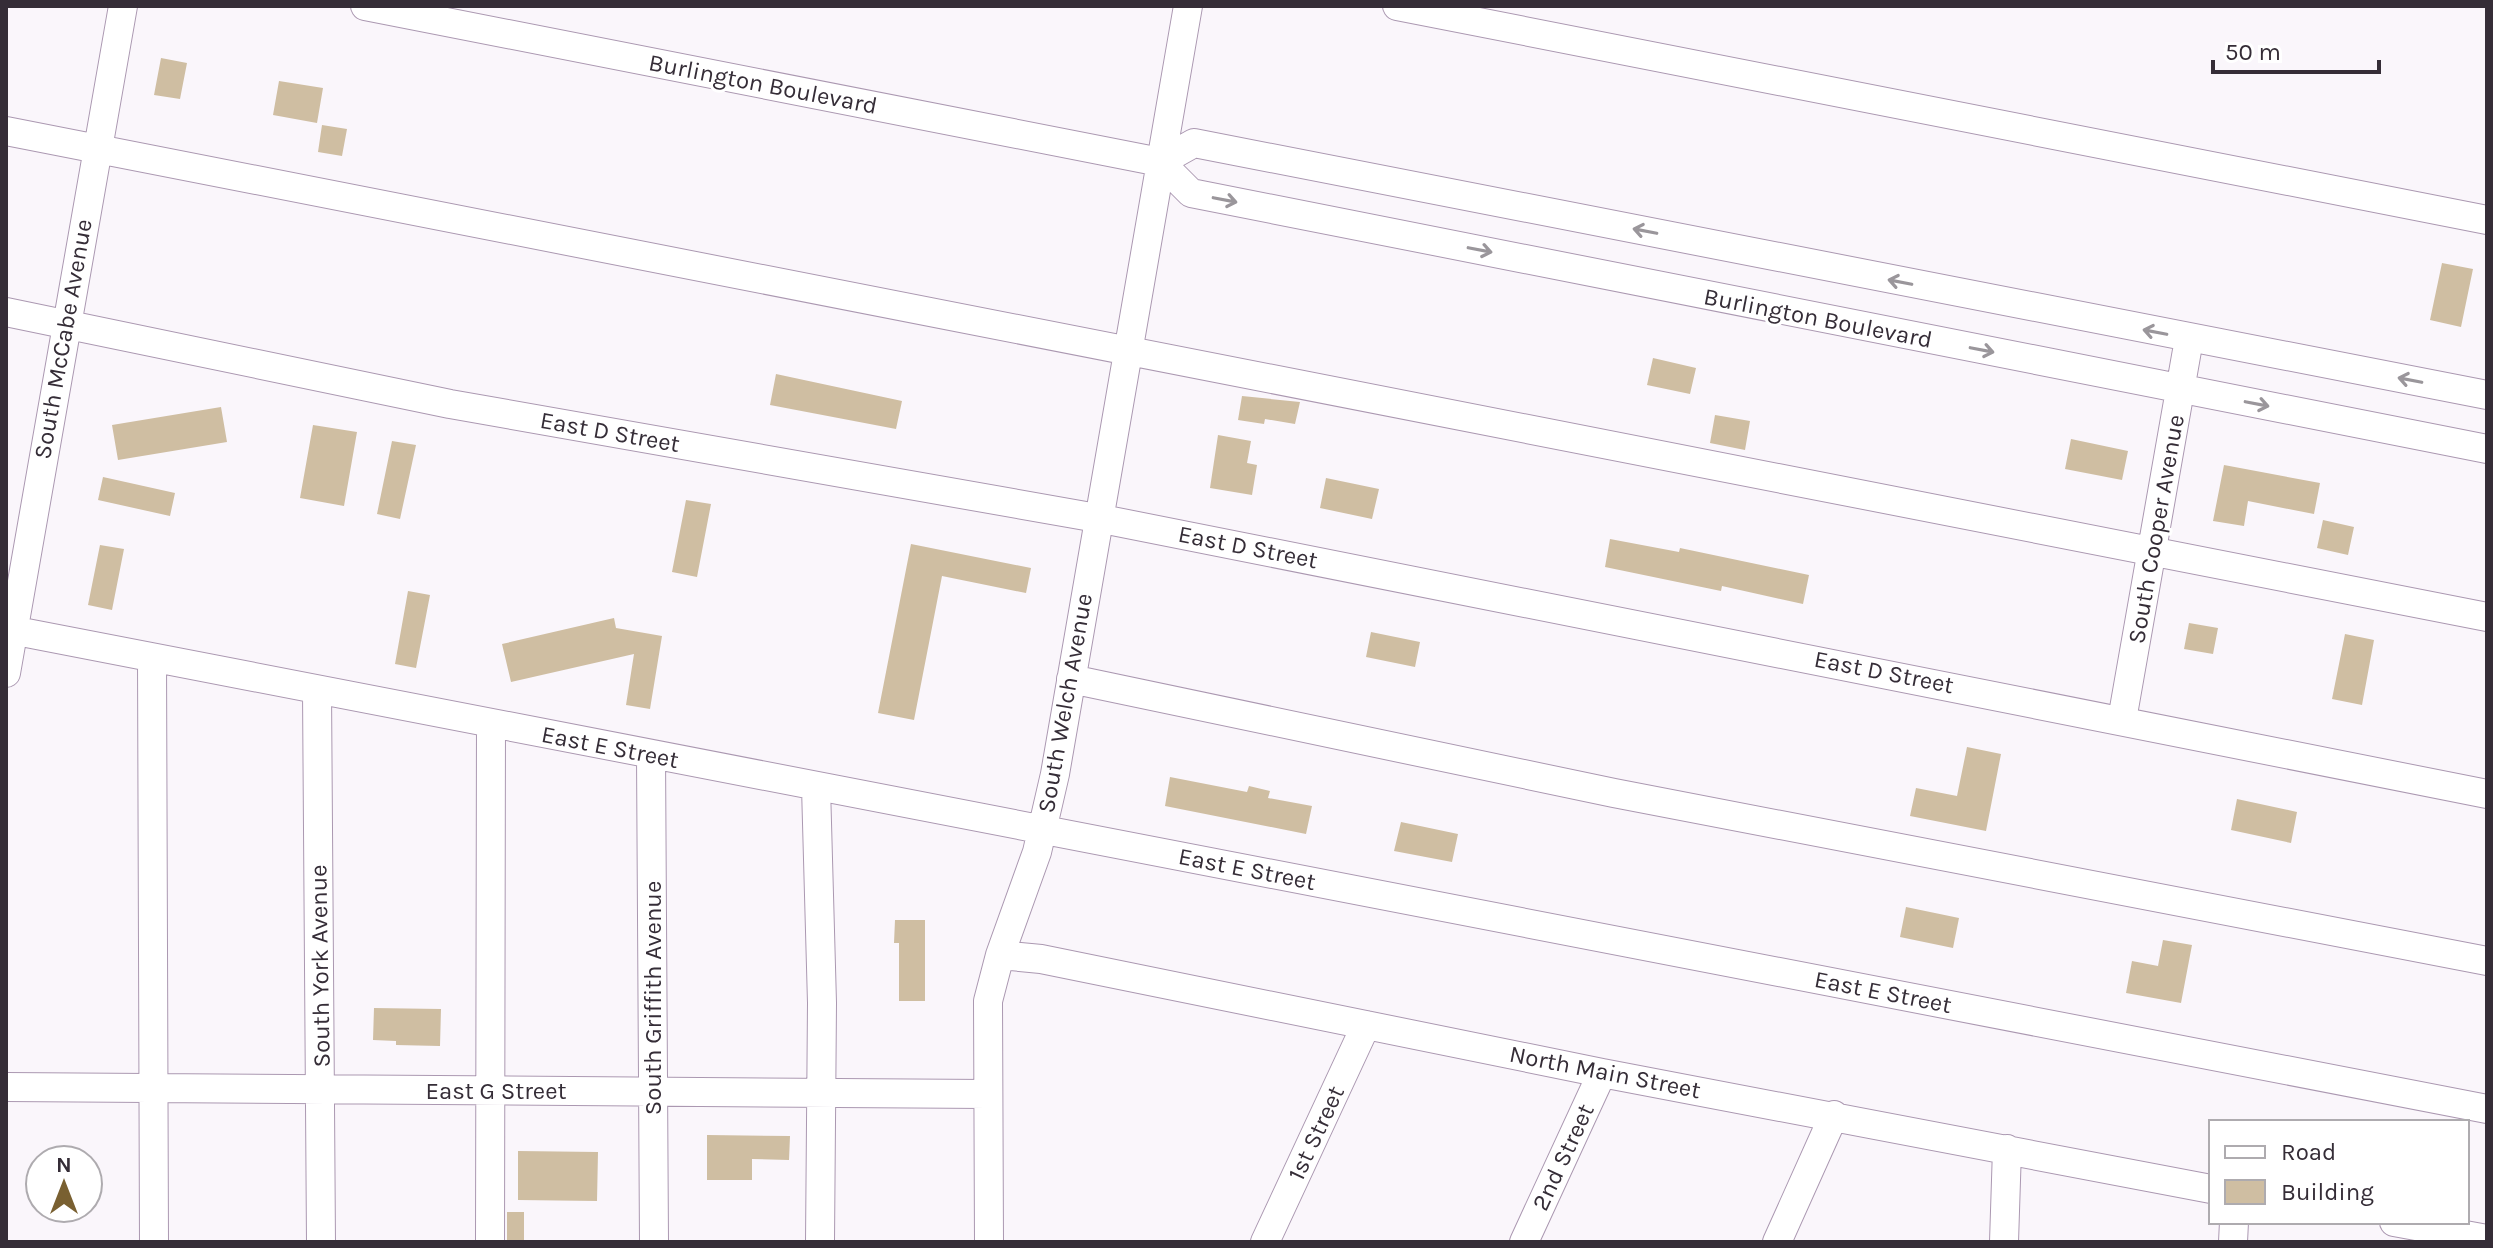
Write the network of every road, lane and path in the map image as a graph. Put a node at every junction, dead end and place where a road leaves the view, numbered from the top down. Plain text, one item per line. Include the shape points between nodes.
1 (123, 6) edge
2 (365, 6) edge
3 (1188, 6) edge
4 (1397, 6) edge
5 (6, 131) edge
6 (97, 149) junction
7 (1160, 162) junction
8 (2487, 220) edge
9 (6, 312) edge
10 (65, 324) junction
11 (2189, 339) junction
12 (1126, 351) junction
13 (2180, 390) junction
14 (2487, 395) edge
15 (2487, 449) edge
16 (1097, 518) junction
17 (2152, 552) junction
18 (2487, 617) edge
19 (9, 630) edge
20 (152, 658) junction
21 (6, 673) edge
22 (1071, 679) junction
23 (317, 691) junction
24 (2122, 720) junction
25 (491, 723) junction
26 (651, 755) junction
27 (816, 787) junction
28 (2487, 794) edge
29 (1041, 829) junction
30 (1000, 955) junction
31 (2487, 961) edge
32 (1366, 1025) junction
33 (1602, 1073) junction
34 (6, 1087) edge
35 (154, 1088) junction
36 (321, 1090) junction
37 (490, 1091) junction
38 (653, 1092) junction
39 (819, 1093) junction
40 (987, 1094) junction
41 (2487, 1109) edge
42 (1834, 1115) junction
43 (2007, 1149) junction
44 (2209, 1189) edge
45 (2401, 1224) edge
46 (2449, 1237) edge
47 (2487, 1239) edge
48 (154, 1242) edge
49 (321, 1242) edge
50 (490, 1242) edge
51 (654, 1242) edge
52 (820, 1242) edge
53 (989, 1242) edge
54 (1265, 1242) edge
55 (1524, 1242) edge
56 (1777, 1242) edge
57 (2004, 1242) edge

1 - 6 street, South McCabe Avenue
2 - 7 street, Burlington Boulevard
3 - 7 street, South Welch Avenue
4 - 8 street
5 - 6 street
6 - 10 street, South McCabe Avenue
6 - 12 street
11 -> 7 street via 1194,143
7 - 12 street, South Welch Avenue
7 -> 13 street, Burlington Boulevard via 1191,193
9 - 10 street, East D Street
10 - 16 street, East D Street via 450,404
10 - 19 street, South McCabe Avenue
11 - 13 street, South Cooper Avenue
14 -> 11 street
12 - 16 street, South Welch Avenue
12 - 17 street
13 -> 15 street, Burlington Boulevard
13 - 17 street, South Cooper Avenue
16 - 22 street, South Welch Avenue
16 - 24 street, East D Street
17 - 18 street
17 - 24 street, South Cooper Avenue
19 - 20 street, East E Street
19 - 21 street, South McCabe Avenue
20 - 23 street, East E Street
20 - 35 street
22 - 29 street, South Welch Avenue
22 - 31 street via 1614,793
23 - 25 street, East E Street
23 - 36 street, South York Avenue
24 - 28 street, East D Street
25 - 26 street, East E Street
25 - 37 street
26 - 27 street, East E Street
26 - 38 street, South Griffith Avenue
27 - 29 street, East E Street
27 - 39 street
29 - 30 street, South Welch Avenue
29 - 41 street, East E Street
30 - 32 street, North Main Street
30 - 40 street, South Welch Avenue via 988,1001
32 - 33 street, North Main Street
32 - 54 street, 1st Street
33 - 42 street, North Main Street
33 - 55 street, 2nd Street
34 - 35 street, East G Street
35 - 36 street, East G Street
35 - 48 street
36 - 37 street, East G Street
36 - 49 street, South York Avenue
37 - 38 street, East G Street
37 - 50 street
38 - 39 street, East G Street
38 - 51 street, South Griffith Avenue
39 - 40 street, East G Street
39 - 52 street
40 - 53 street, South Welch Avenue
42 - 43 street, North Main Street
42 - 56 street
43 - 44 street, North Main Street
43 - 57 street
45 - 46 street
46 - 47 street

